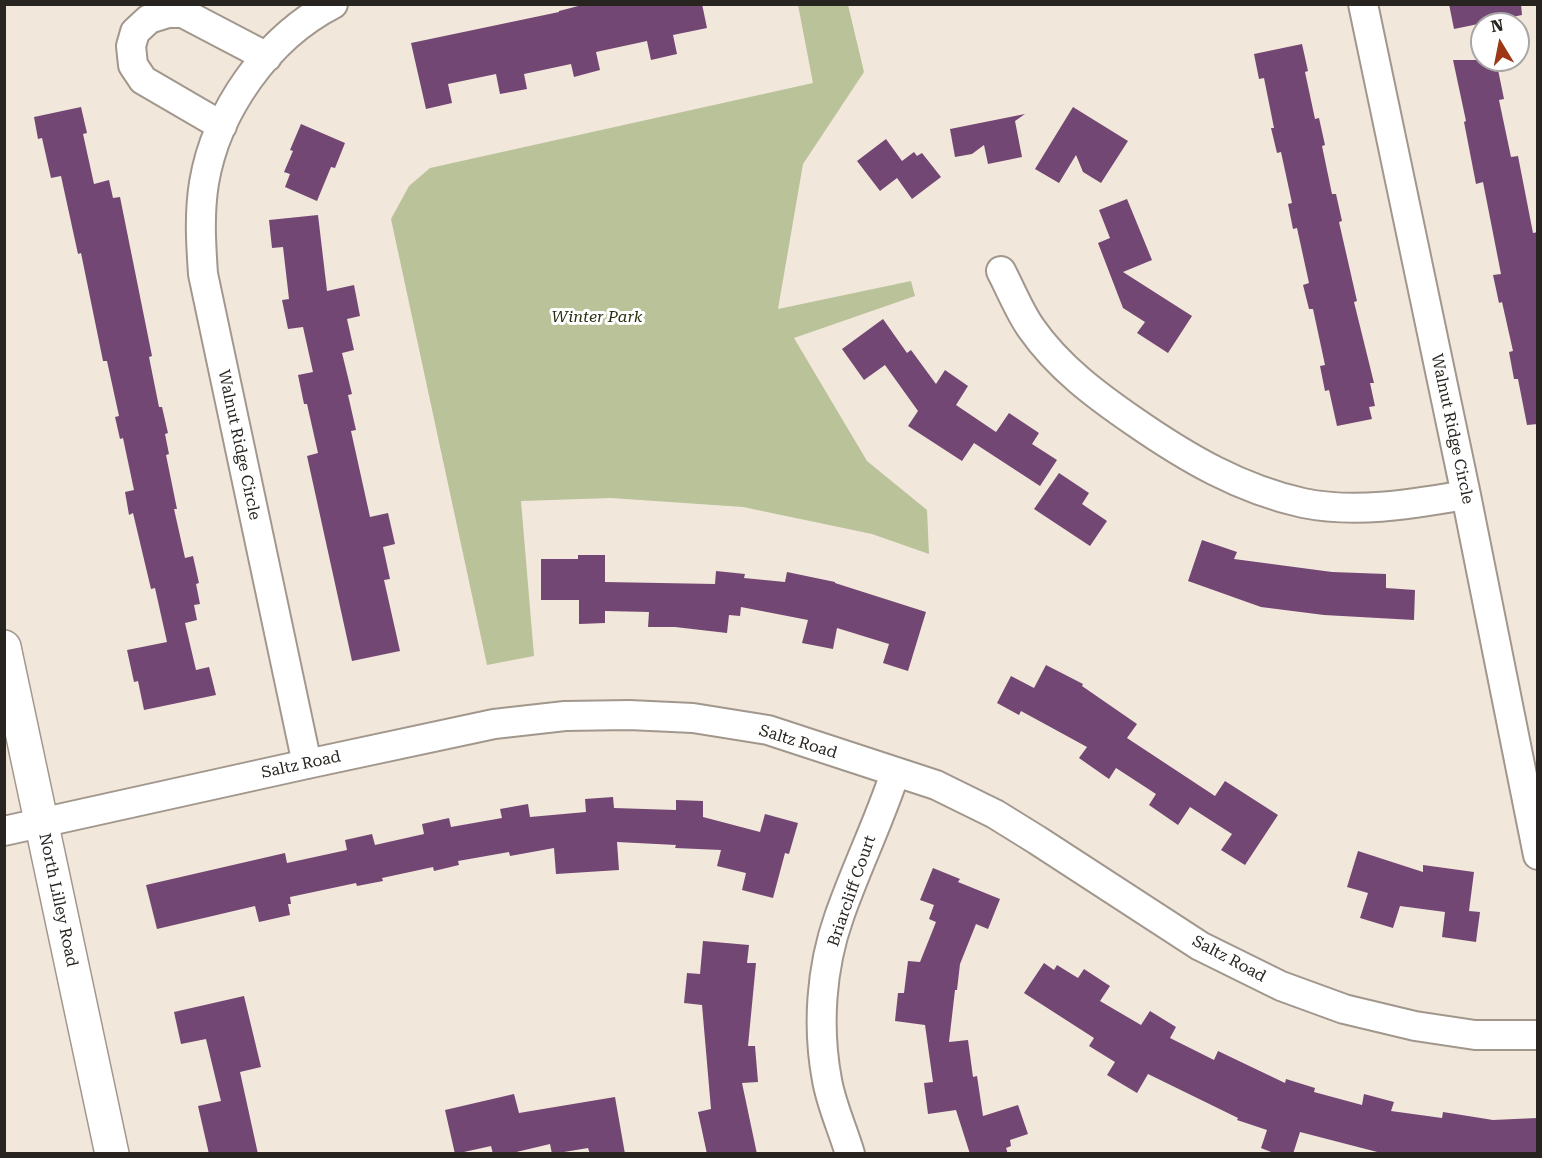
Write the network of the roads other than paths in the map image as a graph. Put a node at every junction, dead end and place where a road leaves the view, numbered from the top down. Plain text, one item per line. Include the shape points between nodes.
1 (333, 4) edge
2 (1363, 4) edge
3 (267, 57) junction
4 (222, 126) junction
5 (1001, 271) dead end
6 (1466, 495) junction
7 (4, 647) edge
8 (307, 764) junction
9 (896, 773) junction
10 (42, 823) junction
11 (4, 831) edge
12 (1538, 855) edge
13 (1538, 1035) edge
14 (112, 1154) edge
15 (850, 1154) edge

1 - 3 street, Walnut Ridge Circle via 305,21
2 - 6 street, Walnut Ridge Circle
3 - 4 street, Walnut Ridge Circle via 239,94
3 - 4 street via 183,13 149,19 135,32 131,46 133,65 143,80
4 - 8 street, Walnut Ridge Circle via 204,181 200,236 203,274
5 - 6 street via 1030,327 1054,357 1099,397 1168,445 1226,477 1304,503 1356,508 1403,506
6 - 12 street, Walnut Ridge Circle
7 - 10 street, North Lilley Road
8 - 9 street, Saltz Road via 494,724 565,716 629,715 693,718 768,730
8 - 10 street, Saltz Road
9 - 13 street, Saltz Road via 936,785 995,814 1200,946 1281,986 1344,1009 1415,1026 1475,1035
9 - 15 street, Briarcliff Court via 838,920 826,966 822,1040 827,1081
10 - 11 street, Saltz Road
10 - 14 street, North Lilley Road

